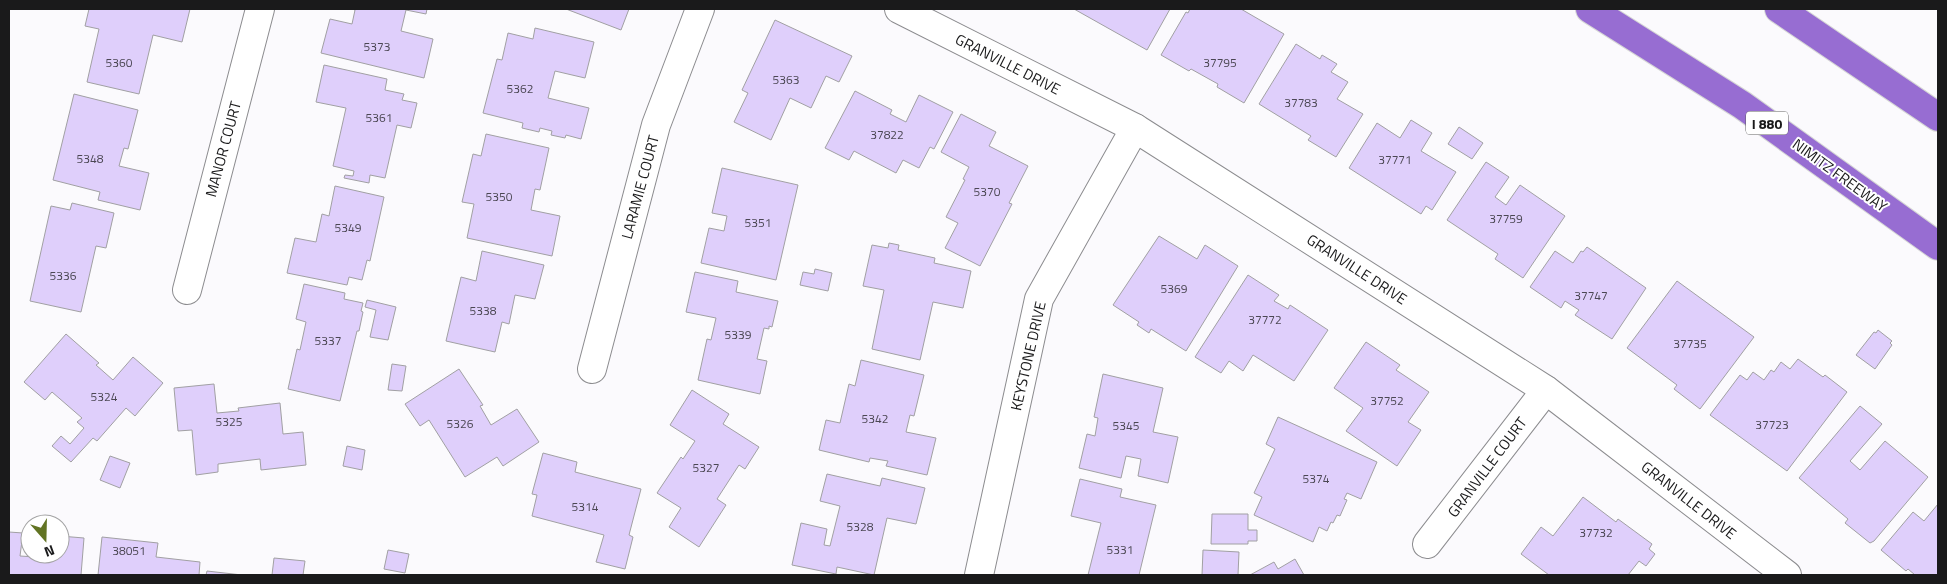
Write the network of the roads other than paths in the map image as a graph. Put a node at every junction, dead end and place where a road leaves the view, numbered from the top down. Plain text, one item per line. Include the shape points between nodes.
1 (260, 9) edge
2 (700, 9) edge
3 (899, 9) edge
4 (1590, 9) edge
5 (1779, 9) edge
6 (1938, 117) edge
7 (1135, 128) junction
8 (1938, 246) edge
9 (187, 290) dead end
10 (592, 369) dead end
11 (1546, 390) junction
12 (1428, 544) dead end
13 (979, 575) edge
14 (1787, 575) edge

1 - 9 street, MANOR COURT
2 - 10 street, LARAMIE COURT via 656,125
3 - 7 street, GRANVILLE DRIVE
4 - 8 highway, NIMITZ FREEWAY / I 880 via 1742,105
5 - 6 highway
7 - 11 street, GRANVILLE DRIVE
7 - 13 street, KEYSTONE DRIVE via 1039,299
11 - 12 street, GRANVILLE COURT
11 - 14 street, GRANVILLE DRIVE

